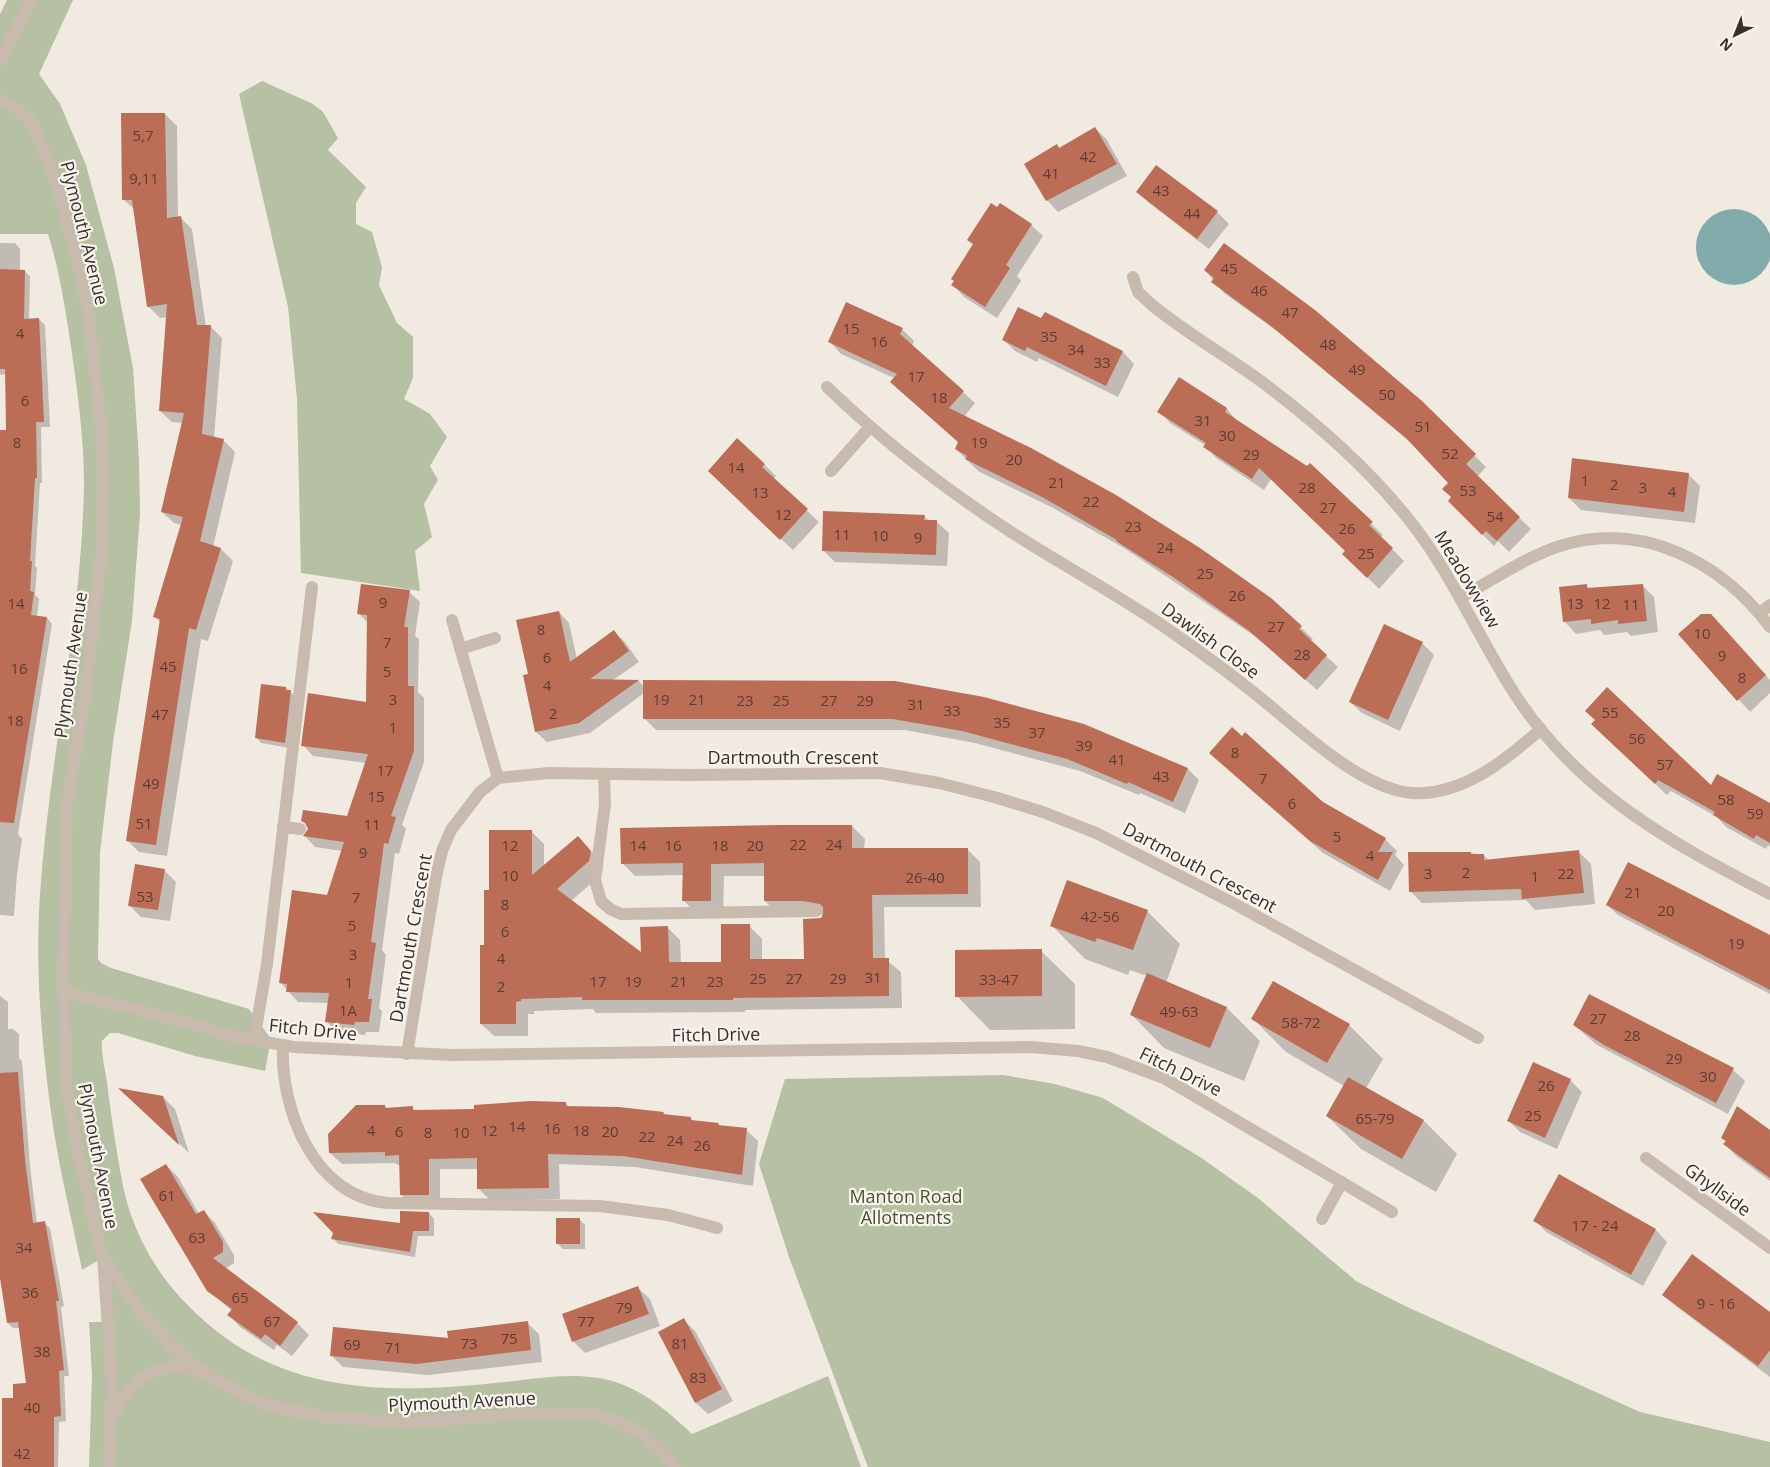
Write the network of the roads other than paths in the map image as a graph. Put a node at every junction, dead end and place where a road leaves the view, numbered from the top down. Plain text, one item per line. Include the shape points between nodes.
1 (31, 0) edge
2 (0, 61) edge
3 (0, 100) edge
4 (1133, 277) dead end
5 (826, 387) dead end
6 (869, 428) junction
7 (831, 470) dead end
8 (312, 587) dead end
9 (1461, 597) junction
10 (1765, 609) edge
11 (452, 620) dead end
12 (1770, 627) edge
13 (495, 638) dead end
14 (460, 649) junction
15 (1541, 729) junction
16 (604, 774) junction
17 (498, 778) junction
18 (283, 827) junction
19 (300, 829) dead end
20 (1770, 894) edge
21 (816, 911) dead end
22 (64, 993) junction
23 (1478, 1038) dead end
24 (254, 1040) junction
25 (283, 1045) junction
26 (408, 1054) junction
27 (1646, 1158) dead end
28 (1342, 1182) junction
29 (1392, 1212) dead end
30 (1322, 1219) dead end
31 (717, 1228) dead end
32 (1770, 1248) edge
33 (102, 1257) junction
34 (212, 1377) junction
35 (112, 1426) junction
36 (110, 1467) edge
37 (674, 1467) edge

1 - 2 street
3 - 22 street, Plymouth Avenue via 31,121 54,176 88,310 100,420 102,548 85,696 67,806
4 - 9 street, Meadowview via 1138,292 1152,305 1269,387 1346,452 1419,531
5 - 6 street, Dawlish Close
6 - 7 street
6 - 15 street, Dawlish Close via 1002,526 1113,592 1177,635 1349,768 1378,783 1411,793 1451,787 1499,764
8 - 18 street
9 - 10 street via 1537,555 1586,540 1621,539 1658,545 1688,556
9 - 15 street, Meadowview via 1501,672
10 - 12 street
11 - 14 street
13 - 14 street
14 - 17 street
15 - 20 street, Meadowview via 1587,780 1640,822 1689,852
16 - 17 street, Dartmouth Crescent via 549,773
16 - 21 street via 604,804 594,880 598,895 610,909 621,914
16 - 23 street, Dartmouth Crescent via 880,772 994,797 1042,812 1128,848
17 - 26 street, Dartmouth Crescent via 469,805 451,830 442,851
18 - 19 street
18 - 24 street via 267,964
22 - 24 street, Fitch Drive
22 - 33 street, Plymouth Avenue via 66,1082
24 - 25 street, Fitch Drive
25 - 26 street, Fitch Drive
25 - 31 street via 285,1088 306,1145 331,1177 367,1199 388,1203 600,1206 668,1215
26 - 28 street, Fitch Drive via 983,1047 1078,1051 1136,1066 1164,1078
27 - 32 street, Ghyllside
28 - 29 street, Fitch Drive
28 - 30 street
33 - 34 street, Plymouth Avenue via 159,1333
33 - 35 street, Plymouth Avenue via 112,1383
34 - 35 street, Plymouth Avenue via 180,1367 149,1374 124,1394
34 - 37 street, Plymouth Avenue via 273,1407 355,1420 436,1422 521,1414 593,1414 642,1434 661,1450
35 - 36 street, Plymouth Avenue

